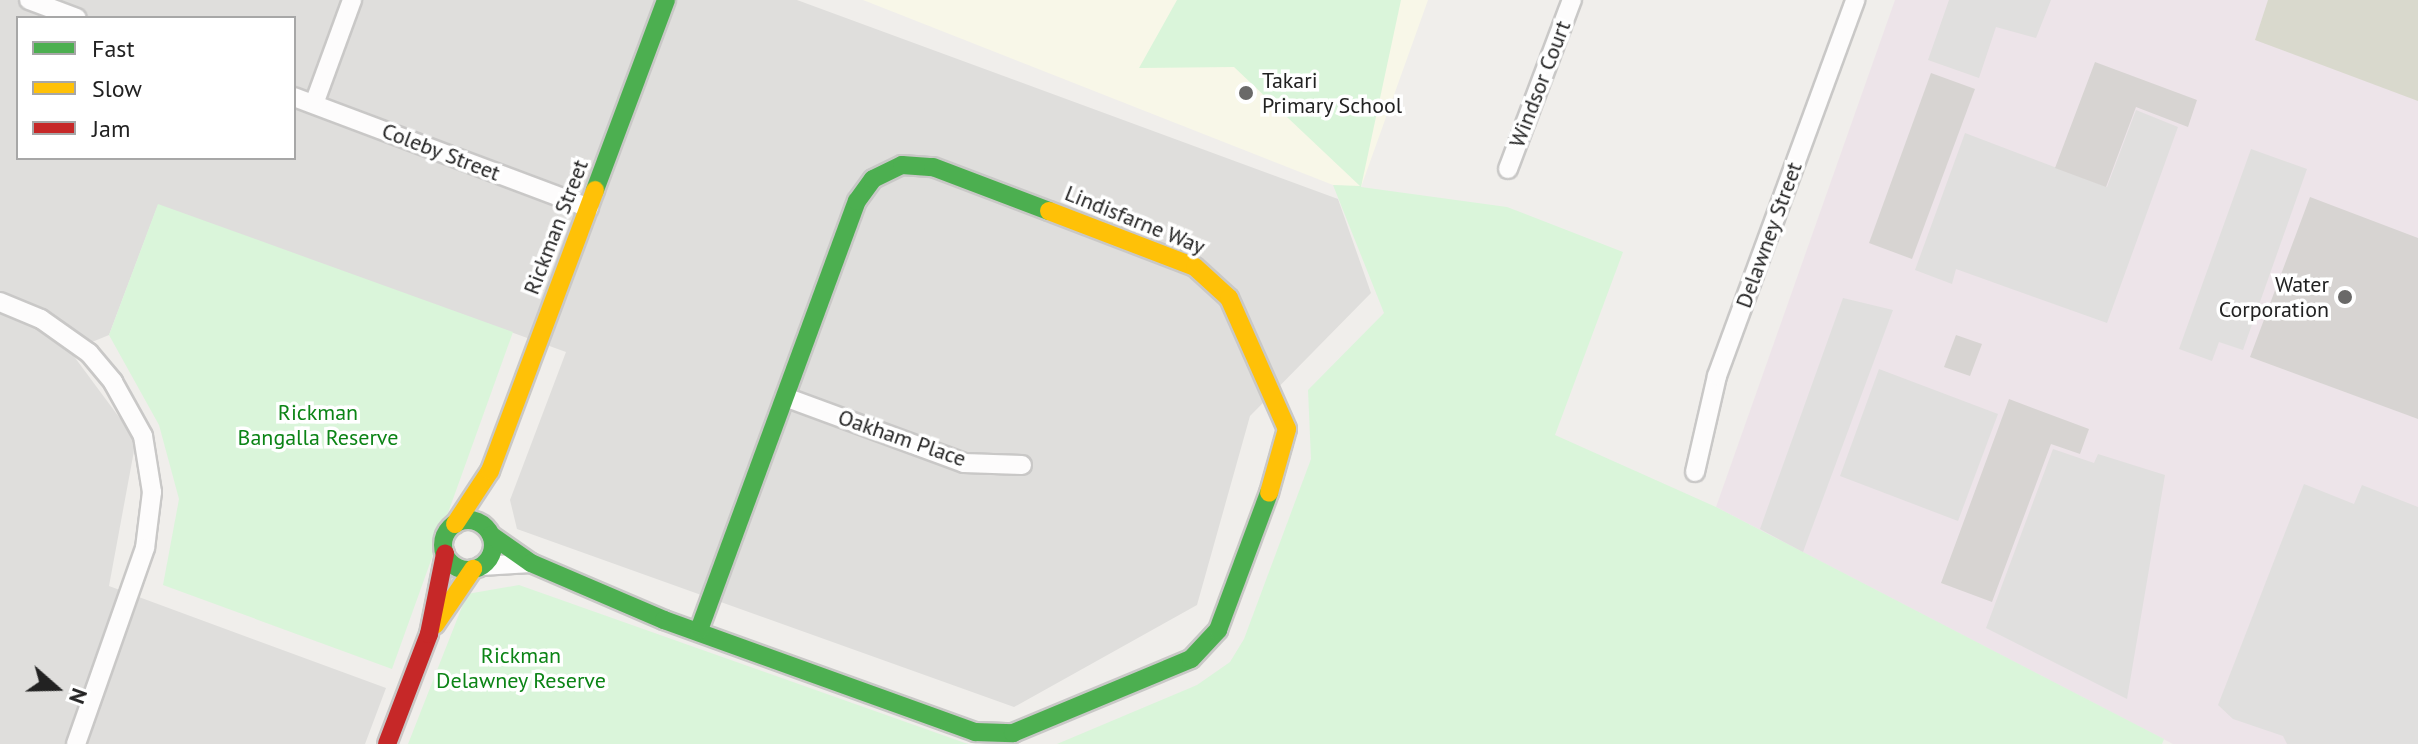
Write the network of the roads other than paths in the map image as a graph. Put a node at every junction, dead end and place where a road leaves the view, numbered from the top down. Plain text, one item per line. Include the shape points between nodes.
1 (352, 0) edge
2 (666, 0) edge
3 (1572, 0) edge
4 (1855, 0) edge
5 (38, 2) edge
6 (72, 16) edge
7 (296, 98) edge
8 (314, 104) junction
9 (1508, 169) dead end
10 (589, 208) junction
11 (0, 302) edge
12 (785, 397) junction
13 (1022, 465) dead end
14 (490, 471) junction
15 (1695, 472) dead end
16 (455, 524) junction
17 (489, 532) junction
18 (445, 554) junction
19 (531, 563) junction
20 (477, 568) junction
21 (699, 630) junction
22 (429, 634) junction
23 (76, 744) edge
24 (387, 744) edge

1 - 8 street
2 - 10 street, Rickman Street
3 - 9 street, Windsor Court
4 - 15 street, Delawney Street via 1717,376
5 - 6 street
7 - 8 street, Coleby Street
8 - 10 street, Coleby Street
10 - 14 street, Rickman Street
11 - 23 street via 41,319 89,353 113,382 143,436 152,492 145,548
12 - 13 street, Oakham Place via 964,463
12 - 21 street, Lindisfarne Way
12 - 21 street, Lindisfarne Way via 857,201 873,179 902,165 933,167 1195,267 1229,298 1287,429 1285,450 1224,615 1206,647 1191,659 1013,733 975,732
14 - 16 street, Rickman Street
14 - 17 street, Rickman Street
16 - 17 street via 472,520
16 - 18 street via 445,537
17 - 19 street, Lindisfarne Way
17 - 20 street via 492,552
18 - 20 street via 456,567
18 - 22 street
19 - 20 street, Lindisfarne Way
19 - 21 street, Lindisfarne Way
20 - 22 street
22 - 24 street

